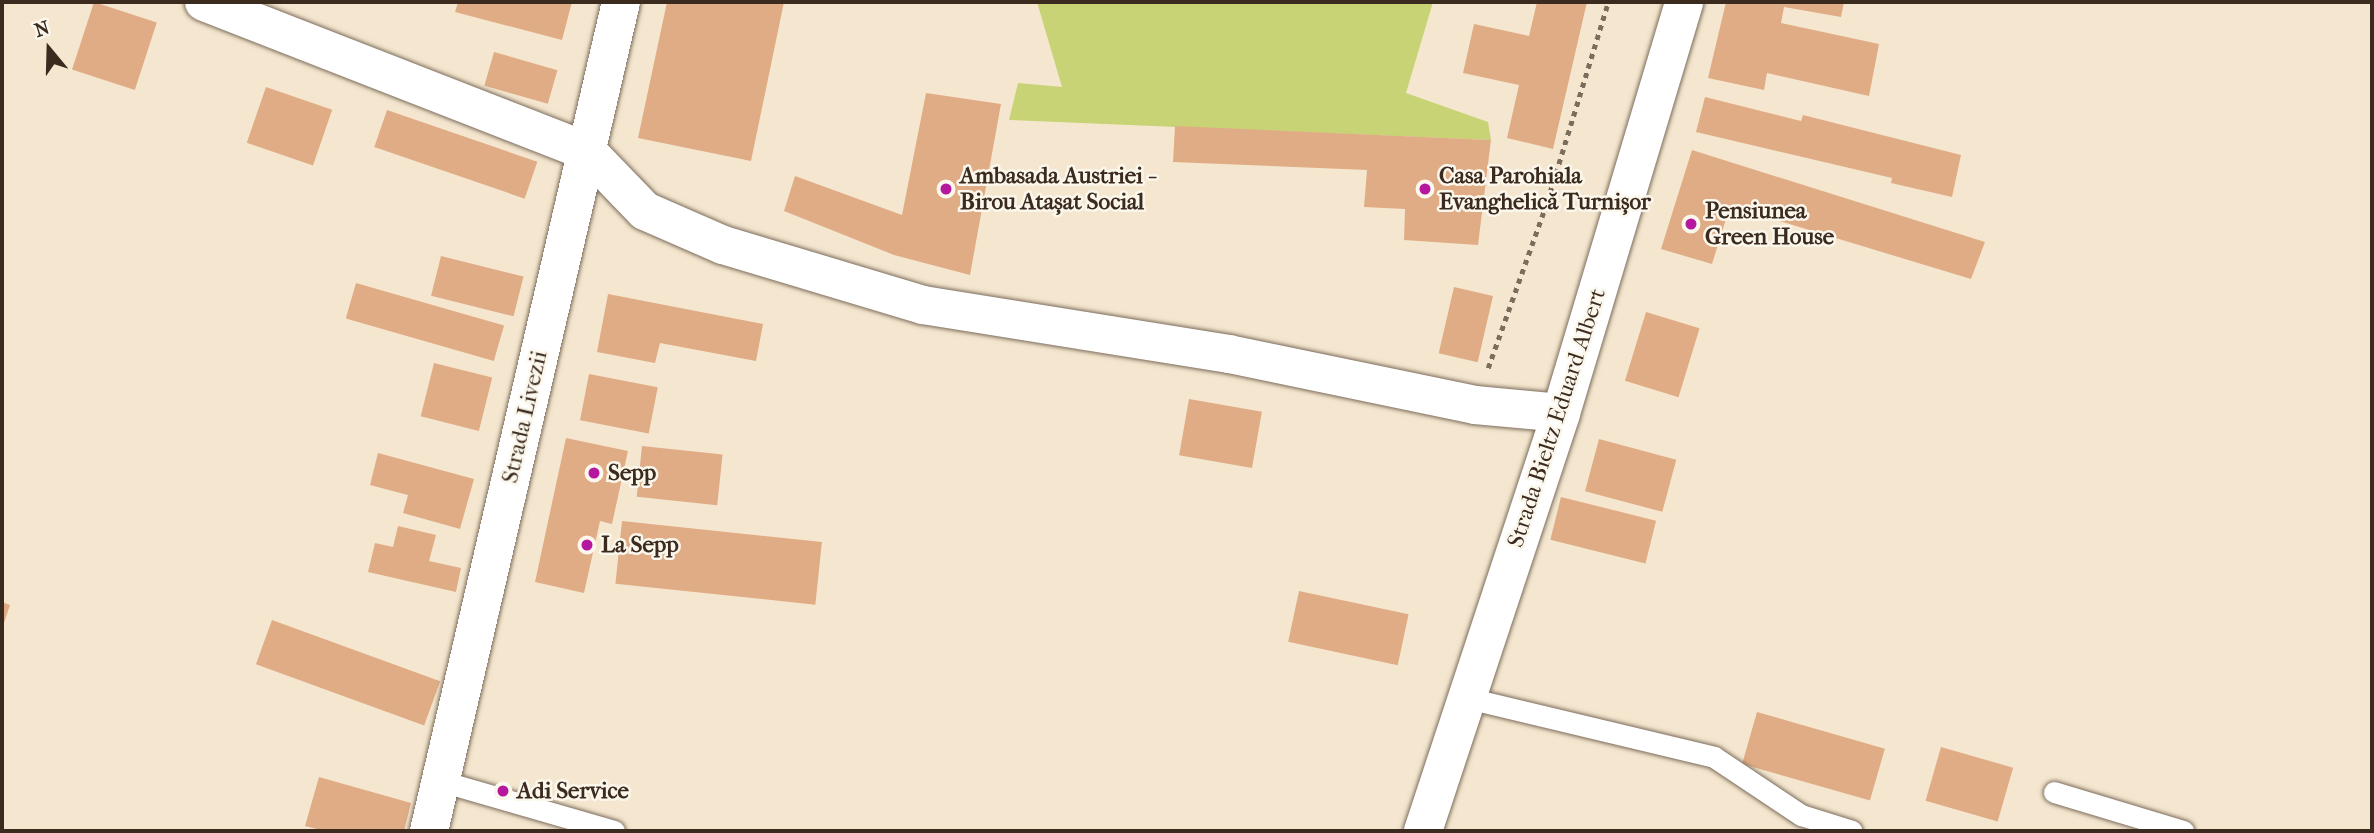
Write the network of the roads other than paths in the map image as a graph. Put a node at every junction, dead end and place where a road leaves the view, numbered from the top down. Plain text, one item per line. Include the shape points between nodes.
1 (204, 2) edge
2 (621, 2) edge
3 (1684, 2) edge
4 (587, 151) junction
5 (1561, 413) junction
6 (1464, 697) junction
7 (440, 781) junction
8 (2054, 792) dead end
9 (429, 831) edge
10 (614, 831) edge
11 (1423, 831) edge
12 (1852, 831) edge
13 (2183, 831) edge

1 - 4 street
2 - 4 street, Strada Livezii
3 - 5 street, Strada Bieltz Eduard Albert
4 - 5 street via 645,211 683,232 923,305 1229,354 1475,405
4 - 7 street, Strada Livezii
5 - 6 street, Strada Bieltz Eduard Albert
6 - 11 street, Strada Bieltz Eduard Albert
6 - 12 lane via 1714,757 1801,816
7 - 9 street, Strada Livezii
7 - 10 lane
8 - 13 lane

